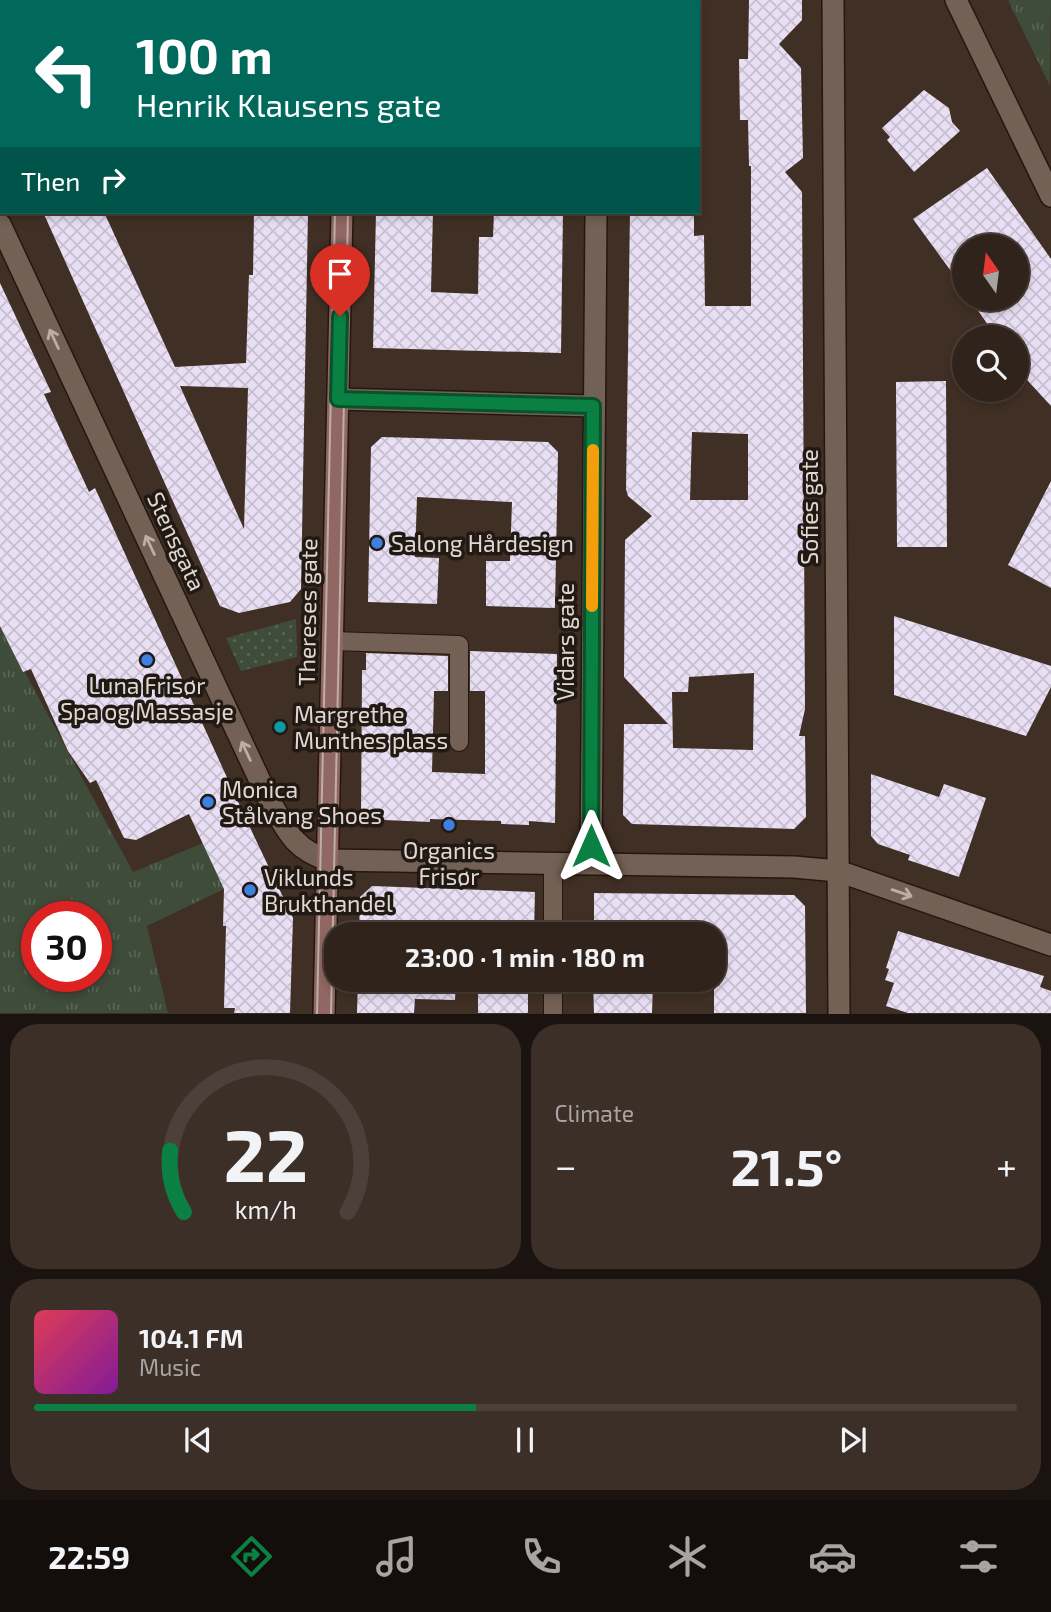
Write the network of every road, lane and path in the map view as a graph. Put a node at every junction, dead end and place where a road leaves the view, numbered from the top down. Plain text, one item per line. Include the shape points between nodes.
1 (833, 0) edge
2 (956, 0) edge
3 (1051, 196) edge
4 (342, 214) edge
5 (596, 214) edge
6 (0, 224) edge
7 (338, 399) junction
8 (593, 406) junction
9 (332, 641) junction
10 (459, 742) dead end
11 (328, 860) junction
12 (553, 862) junction
13 (591, 863) junction
14 (838, 871) junction
15 (553, 922) edge
16 (1051, 945) edge
17 (553, 992) edge
18 (324, 1013) edge
19 (554, 1013) edge
20 (839, 1013) edge

1 - 14 street, Sofies gate
2 - 3 street
4 - 7 main road, Thereses gate
5 - 8 street, Vidars gate
11 -> 6 street, Stensgata via 297,845 268,798
7 - 8 street
7 - 9 main road, Thereses gate
8 - 13 street, Vidars gate
9 - 10 lane via 459,645
9 - 11 main road, Thereses gate
11 - 12 street
11 - 18 main road, Thereses gate
12 - 13 street
12 - 15 lane
13 - 14 street
14 -> 16 street
14 - 20 street, Sofies gate
17 - 19 lane

